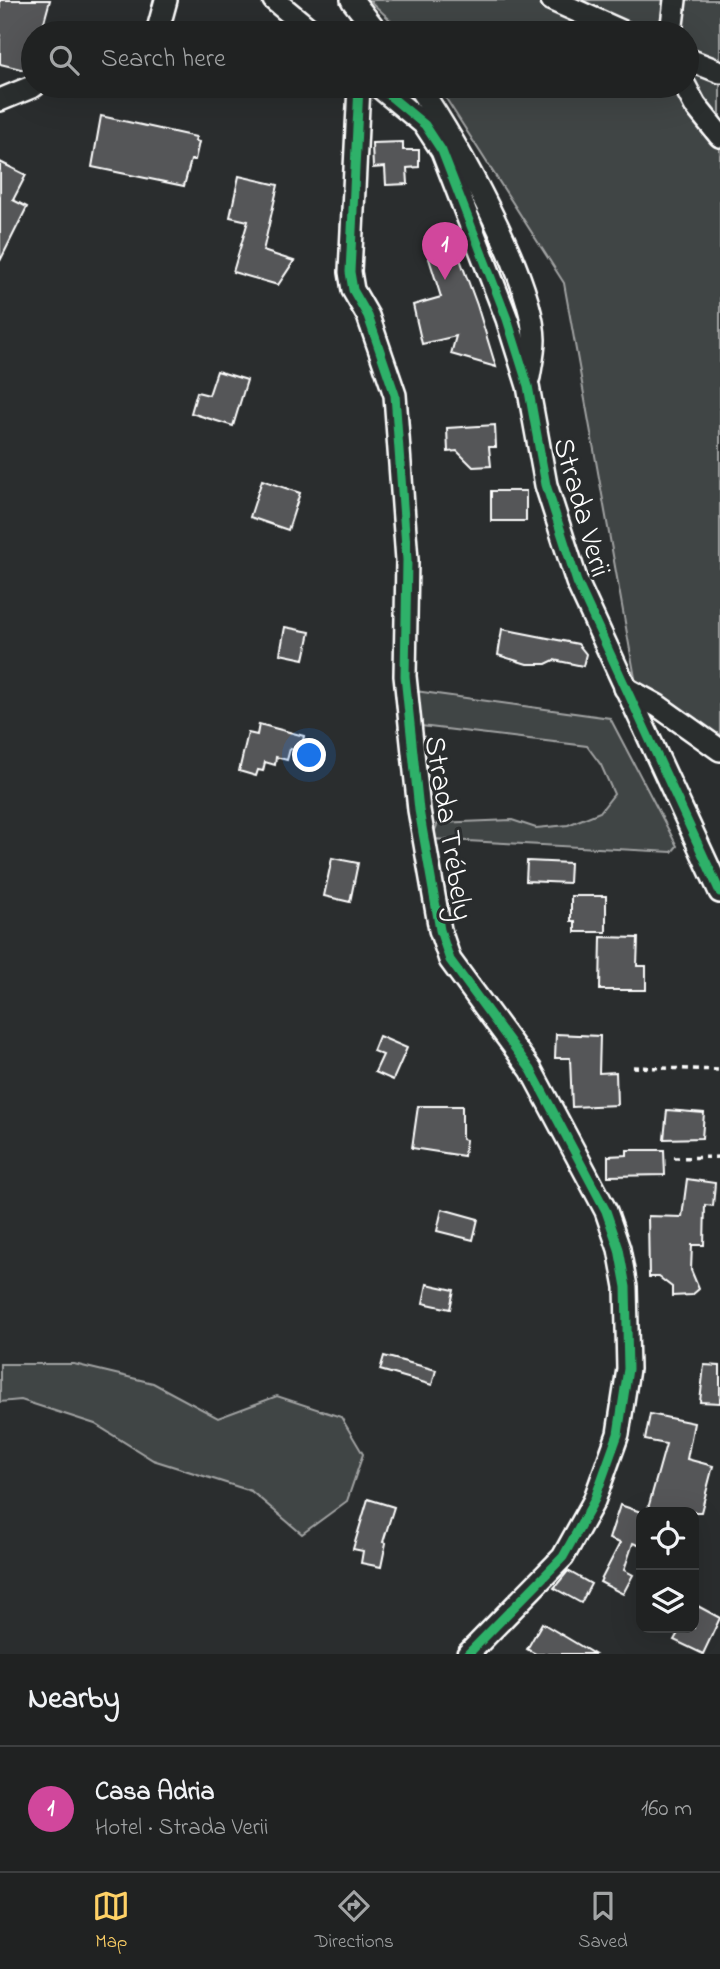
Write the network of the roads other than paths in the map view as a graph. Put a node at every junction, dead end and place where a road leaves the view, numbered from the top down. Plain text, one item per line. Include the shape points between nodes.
1 (166, 0) edge
2 (274, 0) edge
3 (352, 0) edge
4 (552, 0) edge
5 (675, 0) edge
6 (160, 21) edge
7 (299, 21) edge
8 (369, 21) edge
9 (599, 21) edge
10 (672, 21) edge
11 (699, 64) edge
12 (720, 72) edge
13 (21, 91) edge
14 (358, 98) edge
15 (392, 98) edge
16 (425, 98) edge
17 (691, 98) edge
18 (0, 100) edge
19 (720, 136) edge
20 (528, 386) junction
21 (625, 688) junction
22 (720, 750) edge
23 (720, 892) edge
24 (468, 1654) edge

1 - 6 street
2 - 7 street
3 - 8 street
4 - 9 street
5 - 10 street
11 - 12 street
13 - 18 street
14 - 24 street, Strada Trébely via 351,272 353,290 368,316 395,395 407,561 405,676 432,899 450,960 531,1070 606,1211 626,1287 628,1369 618,1434 594,1501 563,1557
15 - 20 street, Strada Verii via 425,125 447,163
16 - 20 street via 461,157 524,290 534,339
17 - 19 street
20 - 21 street, Strada Verii via 550,496 577,582
21 - 22 street
21 - 23 street, Strada Verii

